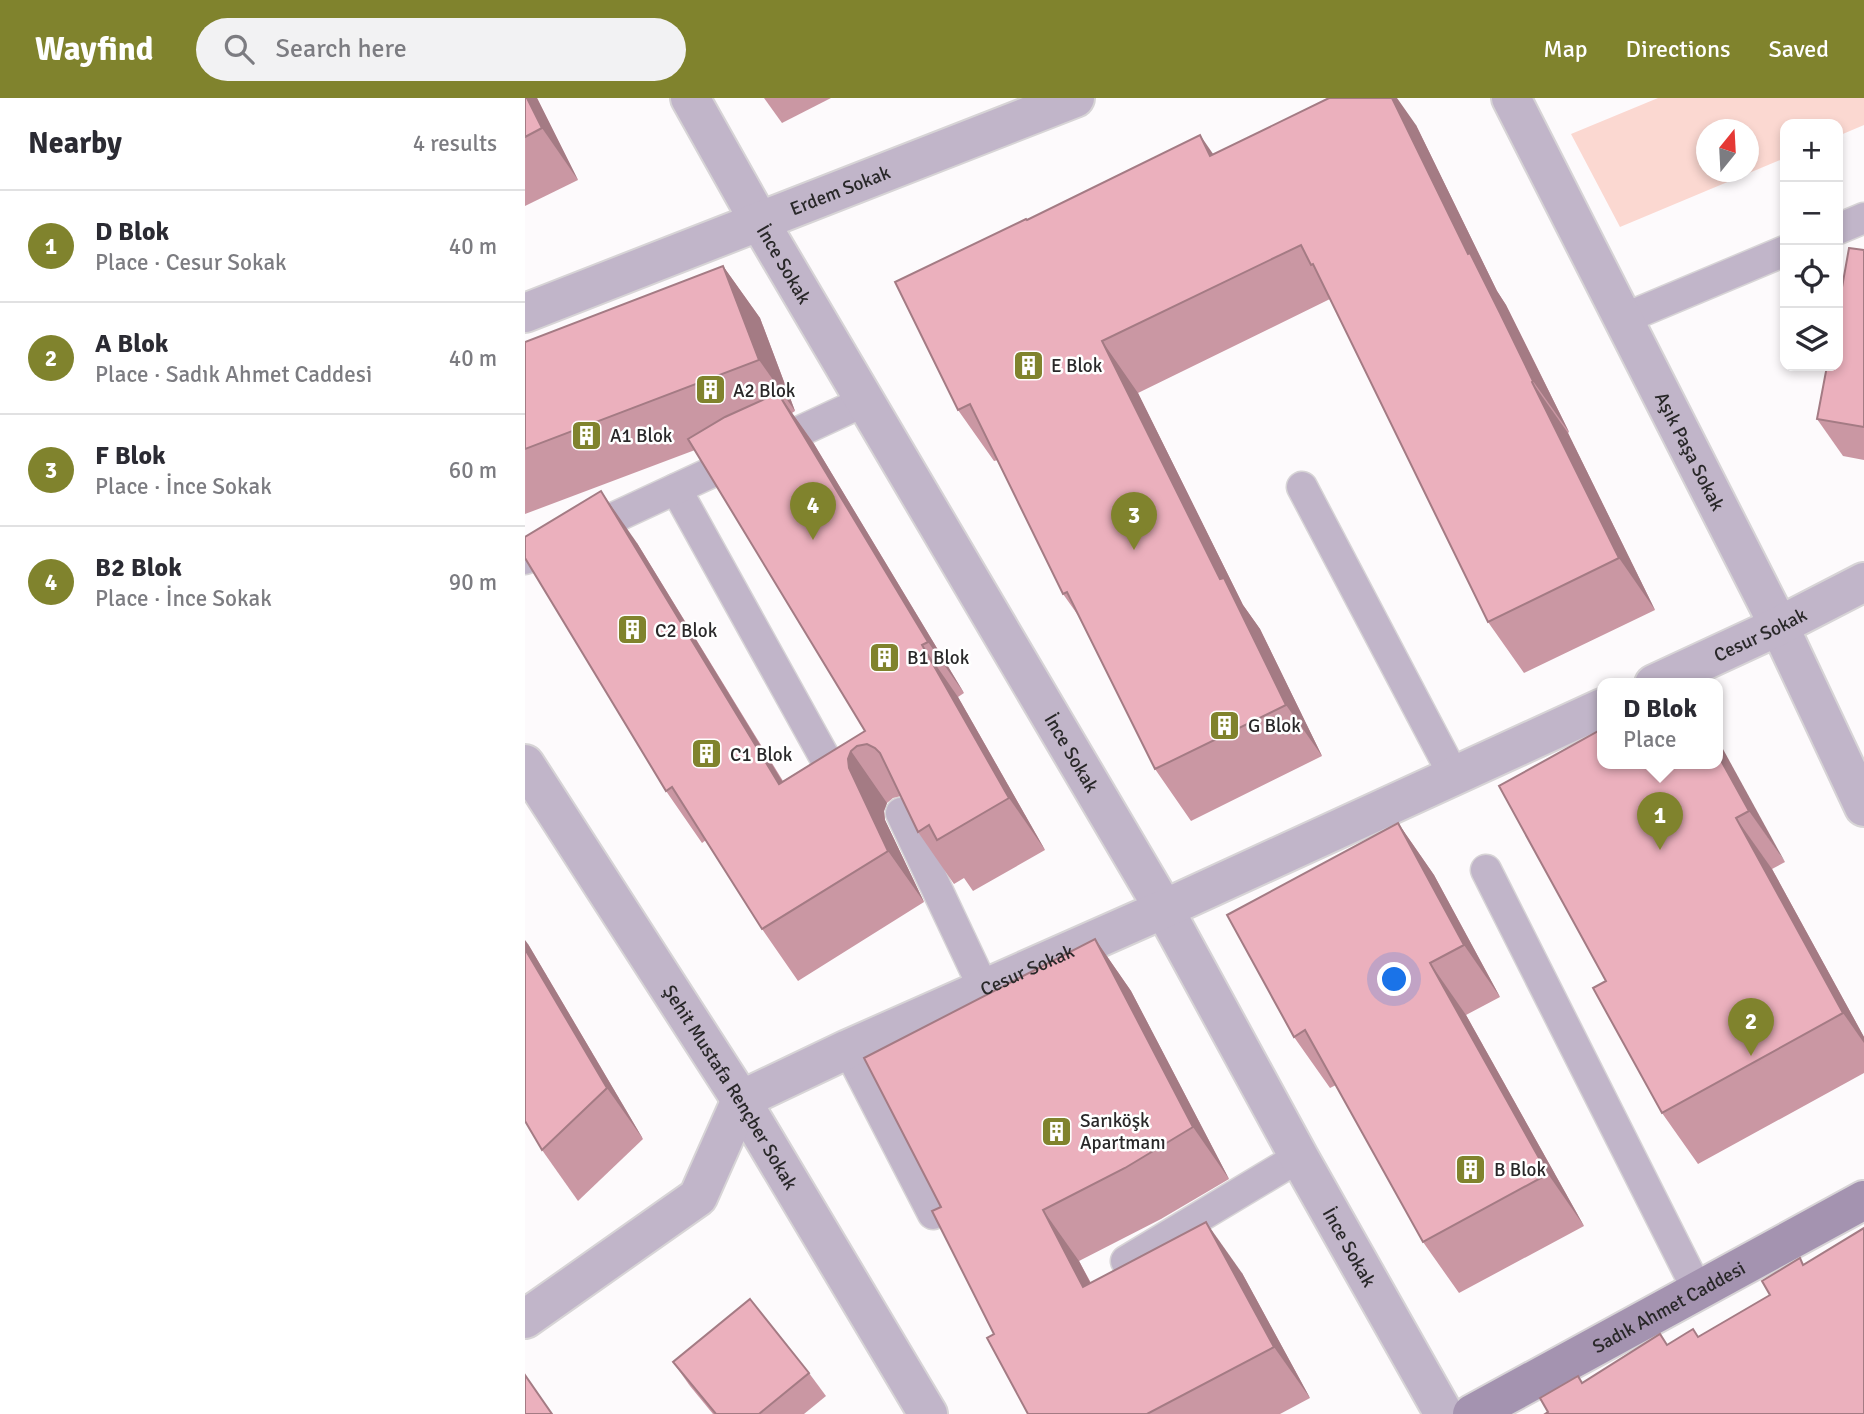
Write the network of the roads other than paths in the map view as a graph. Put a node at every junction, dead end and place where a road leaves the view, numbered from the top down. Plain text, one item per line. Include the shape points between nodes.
1 (690, 98) edge
2 (1076, 98) edge
3 (1511, 98) edge
4 (1864, 218) edge
5 (759, 221) junction
6 (1843, 227) edge
7 (1780, 253) edge
8 (525, 313) edge
9 (1623, 318) junction
10 (865, 401) junction
11 (1303, 486) dead end
12 (676, 489) junction
13 (525, 559) edge
14 (1864, 582) edge
15 (1779, 626) junction
16 (1667, 678) edge
17 (1597, 710) edge
18 (825, 758) edge
19 (525, 764) edge
20 (1454, 776) junction
21 (1864, 807) edge
22 (901, 814) edge
23 (1486, 870) dead end
24 (1164, 909) junction
25 (984, 989) junction
26 (848, 1049) junction
27 (741, 1100) junction
28 (1299, 1157) junction
29 (1864, 1200) edge
30 (933, 1214) edge
31 (1126, 1261) edge
32 (1698, 1291) junction
33 (525, 1319) edge
34 (928, 1414) edge
35 (1444, 1414) edge
36 (1472, 1414) edge

1 - 5 street, İnce Sokak
2 - 5 street, Erdem Sokak
3 - 9 street, Aşık Paşa Sokak
4 - 6 lane
5 - 8 street, Erdem Sokak
5 - 10 street, İnce Sokak
7 - 9 lane
9 - 15 street, Aşık Paşa Sokak
10 - 12 lane
10 - 24 street, İnce Sokak
11 - 20 lane
12 - 13 lane
12 - 18 lane
14 - 15 street, Cesur Sokak
15 - 16 street, Cesur Sokak
15 - 21 street, Aşık Paşa Sokak
17 - 20 street, Cesur Sokak
19 - 27 street, Şehit Mustafa Rençber Sokak
20 - 24 street, Cesur Sokak
22 - 25 lane
23 - 32 lane
24 - 25 street, Cesur Sokak
24 - 28 street, İnce Sokak
25 - 26 street, Cesur Sokak
26 - 27 street, Cesur Sokak
26 - 30 lane
27 - 33 street via 698,1197
27 - 34 street, Şehit Mustafa Rençber Sokak
28 - 31 lane
28 - 35 street, İnce Sokak
29 - 32 main road, Sadık Ahmet Caddesi
32 - 36 main road, Sadık Ahmet Caddesi

